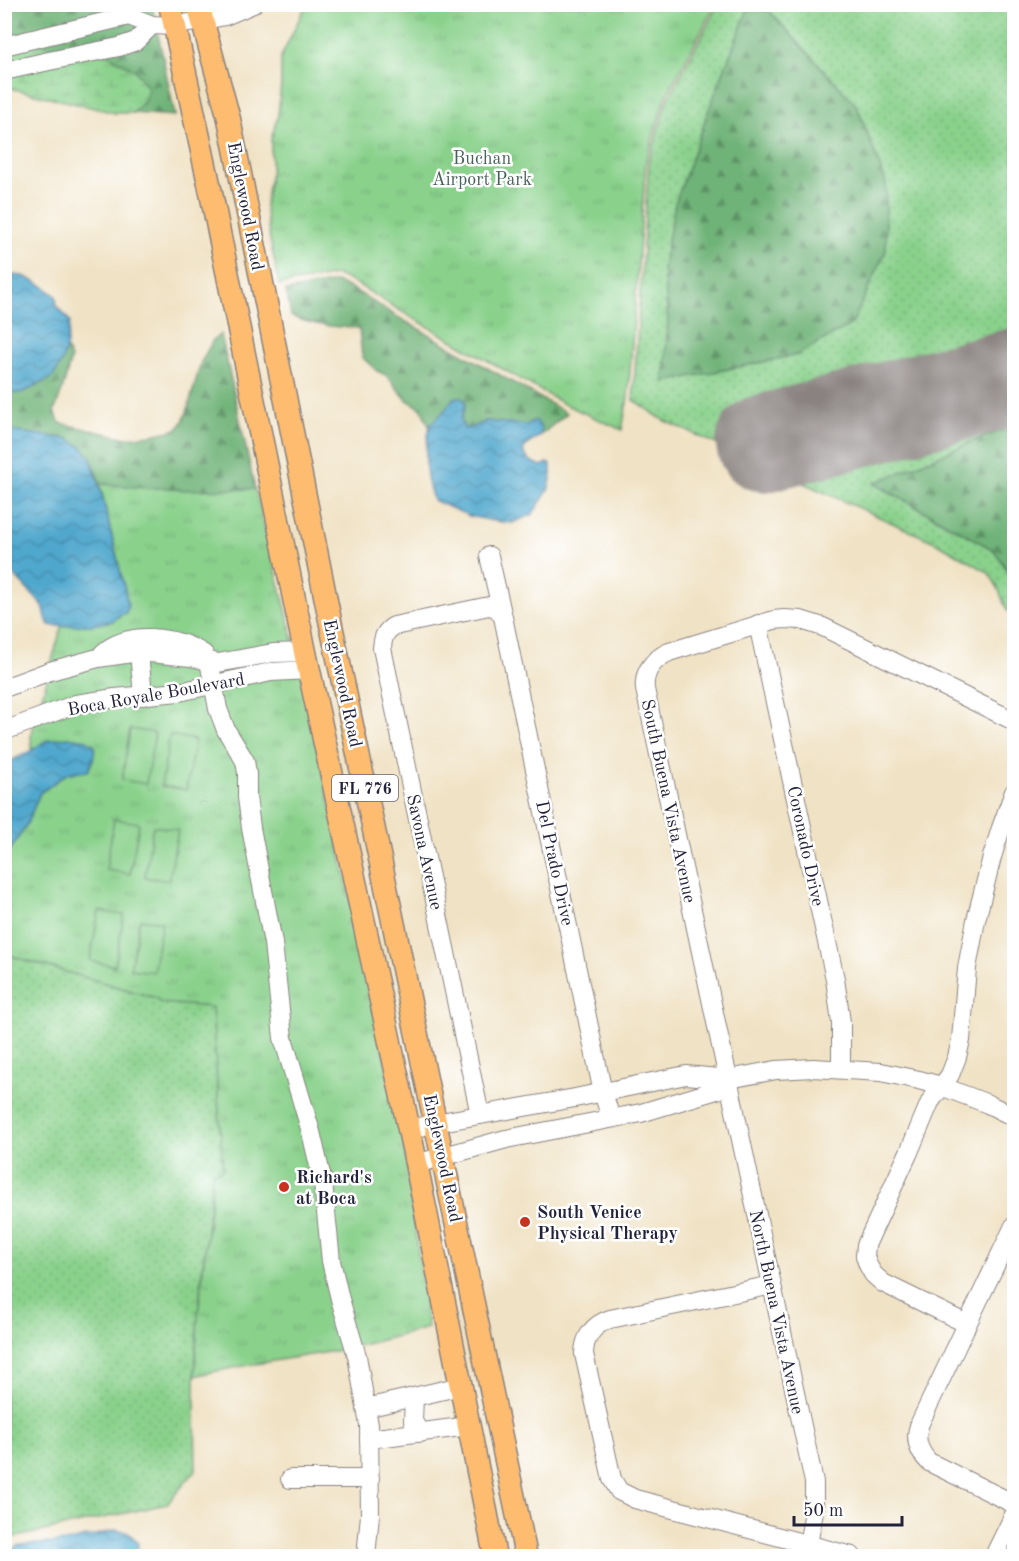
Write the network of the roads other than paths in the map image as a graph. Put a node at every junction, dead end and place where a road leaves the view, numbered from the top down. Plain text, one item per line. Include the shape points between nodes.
1 (253, 4) edge
2 (200, 13) edge
3 (165, 19) edge
4 (4, 46) edge
5 (4, 71) edge
6 (489, 556) dead end
7 (500, 613) junction
8 (758, 624) junction
9 (140, 652) junction
10 (98, 658) junction
11 (308, 661) junction
12 (213, 662) junction
13 (213, 685) junction
14 (4, 688) edge
15 (143, 696) junction
16 (1014, 721) edge
17 (4, 731) edge
18 (1014, 792) edge
19 (368, 800) junction
20 (841, 1069) junction
21 (729, 1079) junction
22 (941, 1086) junction
23 (603, 1093) junction
24 (480, 1115) junction
25 (1014, 1117) edge
26 (611, 1118) junction
27 (435, 1123) junction
28 (409, 1130) junction
29 (443, 1157) junction
30 (416, 1164) junction
31 (1014, 1226) edge
32 (771, 1285) junction
33 (967, 1324) junction
34 (414, 1397) junction
35 (493, 1398) junction
36 (465, 1406) junction
37 (366, 1408) junction
38 (420, 1433) junction
39 (369, 1439) junction
40 (290, 1479) dead end
41 (370, 1479) junction
42 (1014, 1504) edge
43 (1014, 1515) edge
44 (808, 1545) junction
45 (366, 1557) edge
46 (495, 1557) edge
47 (526, 1557) edge
48 (852, 1557) edge
49 (994, 1557) edge

1 - 2 street via 236,12
2 - 3 street
2 - 19 main road, Englewood Road / FL 776 via 229,119
3 - 4 street via 129,16
3 - 5 street via 136,41 119,47
3 - 11 main road, Englewood Road / FL 776 via 215,214
6 - 7 street, Del Prado Drive
7 - 23 street, Del Prado Drive
7 - 24 street, Savona Avenue via 493,606 485,606 394,626 383,637 382,648
8 - 16 street, South Buena Vista Avenue via 784,619 813,624
8 - 20 street, Coronado Drive via 835,979 841,1023
8 - 21 street, South Buena Vista Avenue via 664,654 657,658 645,678
9 - 10 street, Boca Royale Boulevard
9 - 12 street, Boca Royale Boulevard
9 - 15 street
10 - 12 street via 113,645 134,639 170,639 196,649
10 - 14 street, Boca Royale Boulevard
11 - 12 street, Boca Royale Boulevard via 273,653
11 - 13 street, Boca Royale Boulevard
11 - 19 main road via 311,652 326,663 352,780
11 - 28 main road, Englewood Road / FL 776
12 - 13 street
13 - 15 street, Boca Royale Boulevard
13 - 37 street via 226,730 245,761 251,828 273,943 283,1038 323,1183 331,1261 357,1356
15 - 17 street, Boca Royale Boulevard via 76,704
18 - 22 street via 1000,828 976,920 967,968 960,1049
19 - 27 main road, Englewood Road / FL 776
20 - 21 street via 776,1070
20 - 22 street via 881,1072
21 - 23 street via 686,1075
21 - 26 street via 717,1090
21 - 32 street, North Buena Vista Avenue
22 - 25 street
22 - 33 street via 930,1102 866,1245 865,1256 870,1270 883,1283
23 - 24 street
23 - 26 street, Del Prado Drive
24 - 27 street
26 - 29 street via 506,1139
27 - 28 street
27 - 29 main road, Englewood Road / FL 776
28 - 30 main road, Englewood Road / FL 776
29 - 30 street
29 - 35 main road, Englewood Road / FL 776
30 - 36 main road, Englewood Road / FL 776
31 - 33 street
32 - 44 street, North Buena Vista Avenue via 814,1482
32 - 44 street via 606,1320 590,1334 584,1354 611,1475 619,1491 634,1499
33 - 42 street via 918,1427 918,1444 924,1457 935,1466
34 - 36 street
34 - 37 street
34 - 38 street via 413,1421
35 - 36 main road
35 - 47 main road, Englewood Road / FL 776
36 - 38 street
36 - 46 main road, Englewood Road / FL 776
37 - 39 street
38 - 39 street
39 - 41 street
40 - 41 street
41 - 45 street
43 - 49 street
44 - 48 street

